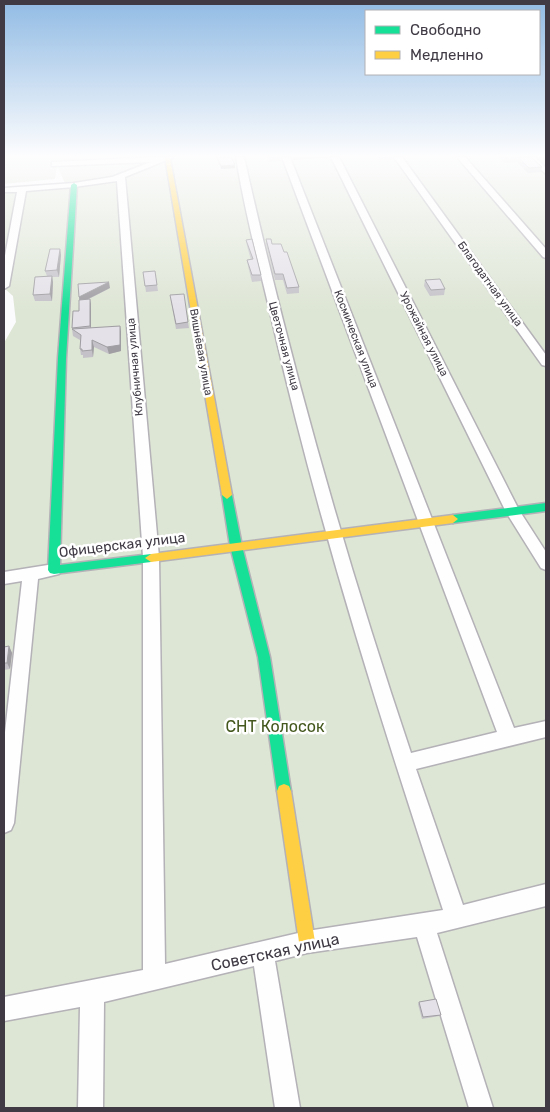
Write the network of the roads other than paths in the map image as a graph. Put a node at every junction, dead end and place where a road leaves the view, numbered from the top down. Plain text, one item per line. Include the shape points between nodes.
1 (18, 209) edge
2 (72, 209) edge
3 (123, 209) edge
4 (176, 209) edge
5 (251, 209) edge
6 (306, 209) edge
7 (361, 209) edge
8 (435, 209) edge
9 (506, 209) edge
10 (546, 255) edge
11 (4, 286) edge
12 (546, 363) edge
13 (546, 508) edge
14 (513, 512) junction
15 (426, 521) junction
16 (334, 534) junction
17 (236, 546) junction
18 (150, 557) junction
19 (546, 564) edge
20 (54, 570) junction
21 (30, 574) junction
22 (4, 578) edge
23 (546, 729) edge
24 (508, 737) junction
25 (404, 763) junction
26 (4, 823) edge
27 (546, 895) edge
28 (456, 917) junction
29 (424, 925) junction
30 (307, 942) junction
31 (263, 954) junction
32 (154, 979) junction
33 (92, 994) junction
34 (4, 1009) edge
35 (92, 1108) edge
36 (288, 1108) edge
37 (481, 1108) edge

1 - 11 street
2 - 20 street, Офицерская улица via 62,358
3 - 18 street, Клубничная улица
4 - 17 street, Вишнёвая улица
5 - 16 street, Цветочная улица via 265,275
6 - 15 street, Космическая улица
7 - 14 street, Урожайная улица
8 - 12 street, Благодатная улица
9 - 10 street
13 - 14 street, Офицерская улица
14 - 15 street, Офицерская улица
14 - 19 street, Урожайная улица
15 - 16 street, Офицерская улица
15 - 24 street, Космическая улица
16 - 17 street, Офицерская улица
16 - 25 street, Цветочная улица
17 - 18 street, Офицерская улица
17 - 30 street, Вишнёвая улица via 264,657
18 - 20 street, Офицерская улица
18 - 32 street, Клубничная улица
20 - 21 street
21 - 22 street
21 - 26 street
23 - 24 street
24 - 25 street
25 - 28 street, Цветочная улица
27 - 28 street, Советская улица
28 - 29 street, Советская улица
29 - 30 street, Советская улица
29 - 37 street
30 - 31 street, Советская улица
31 - 32 street, Советская улица
31 - 36 street
32 - 33 street, Советская улица
33 - 34 street, Советская улица
33 - 35 street

